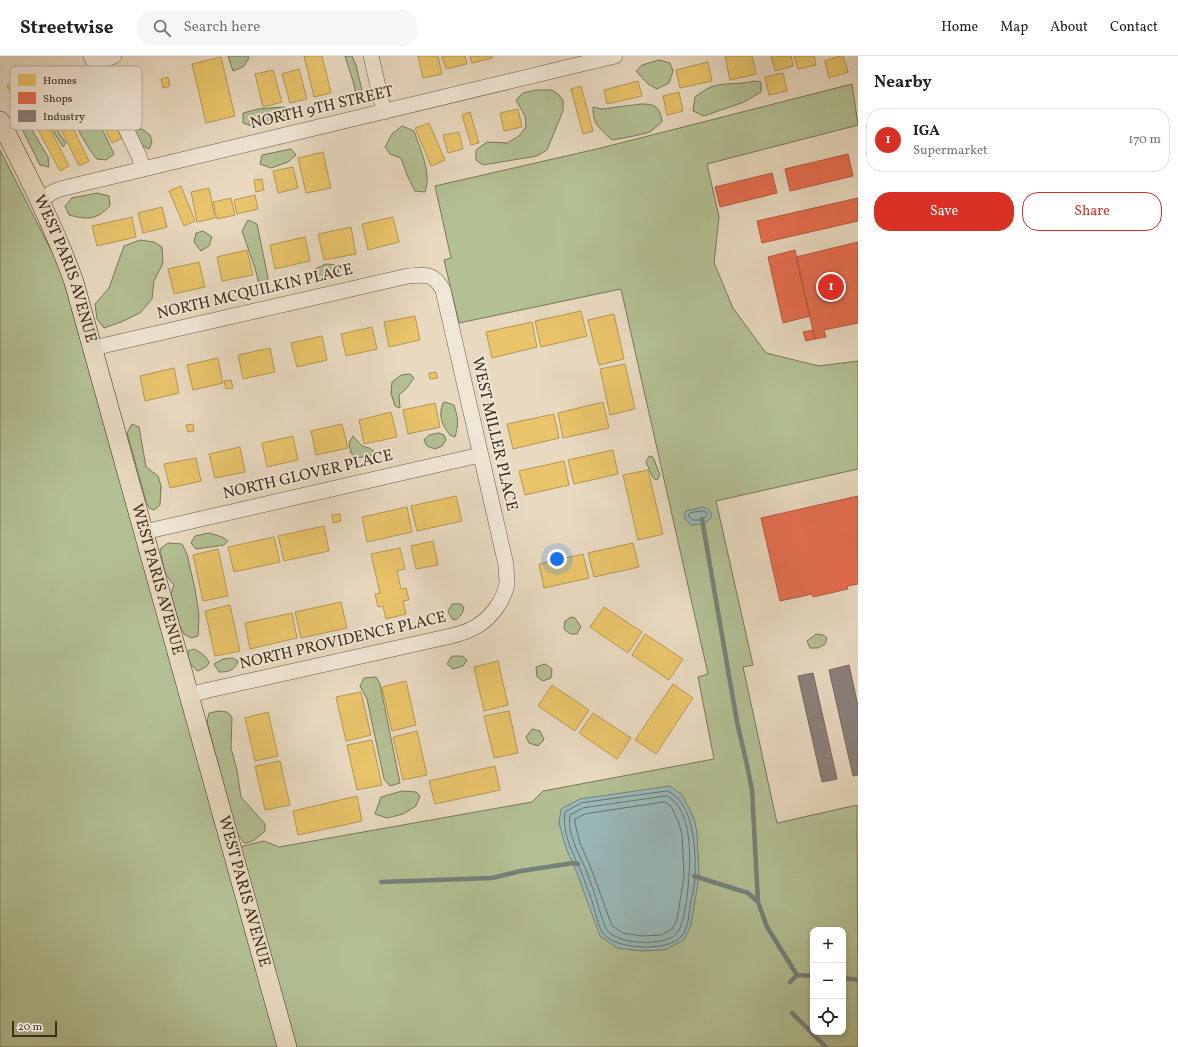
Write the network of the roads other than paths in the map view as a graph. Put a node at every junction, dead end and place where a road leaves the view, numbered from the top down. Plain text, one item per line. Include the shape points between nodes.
1 (114, 56) edge
2 (371, 56) edge
3 (615, 56) edge
4 (93, 59) edge
5 (384, 112) junction
6 (0, 121) edge
7 (127, 130) edge
8 (143, 169) junction
9 (40, 201) junction
10 (426, 275) joint
11 (92, 348) junction
12 (480, 455) junction
13 (144, 532) junction
14 (496, 608) joint
15 (190, 695) junction
16 (288, 1047) edge

1 - 4 street
2 - 5 street
3 - 5 street, NORTH 9TH STREET
5 - 8 street, NORTH 9TH STREET
6 - 9 main road, WEST PARIS AVENUE
7 - 8 street
8 - 9 street, NORTH 9TH STREET via 60,189
9 - 11 main road, WEST PARIS AVENUE via 64,252
10 - 11 street, NORTH MCQUILKIN PLACE via 408,276
10 - 12 street, WEST MILLER PLACE via 437,280 443,290
11 - 13 main road, WEST PARIS AVENUE
12 - 13 street, NORTH GLOVER PLACE
12 - 14 street, WEST MILLER PLACE via 506,565 507,584
13 - 15 main road, WEST PARIS AVENUE
14 - 15 street, NORTH PROVIDENCE PLACE via 478,626 451,636
15 - 16 main road, WEST PARIS AVENUE

